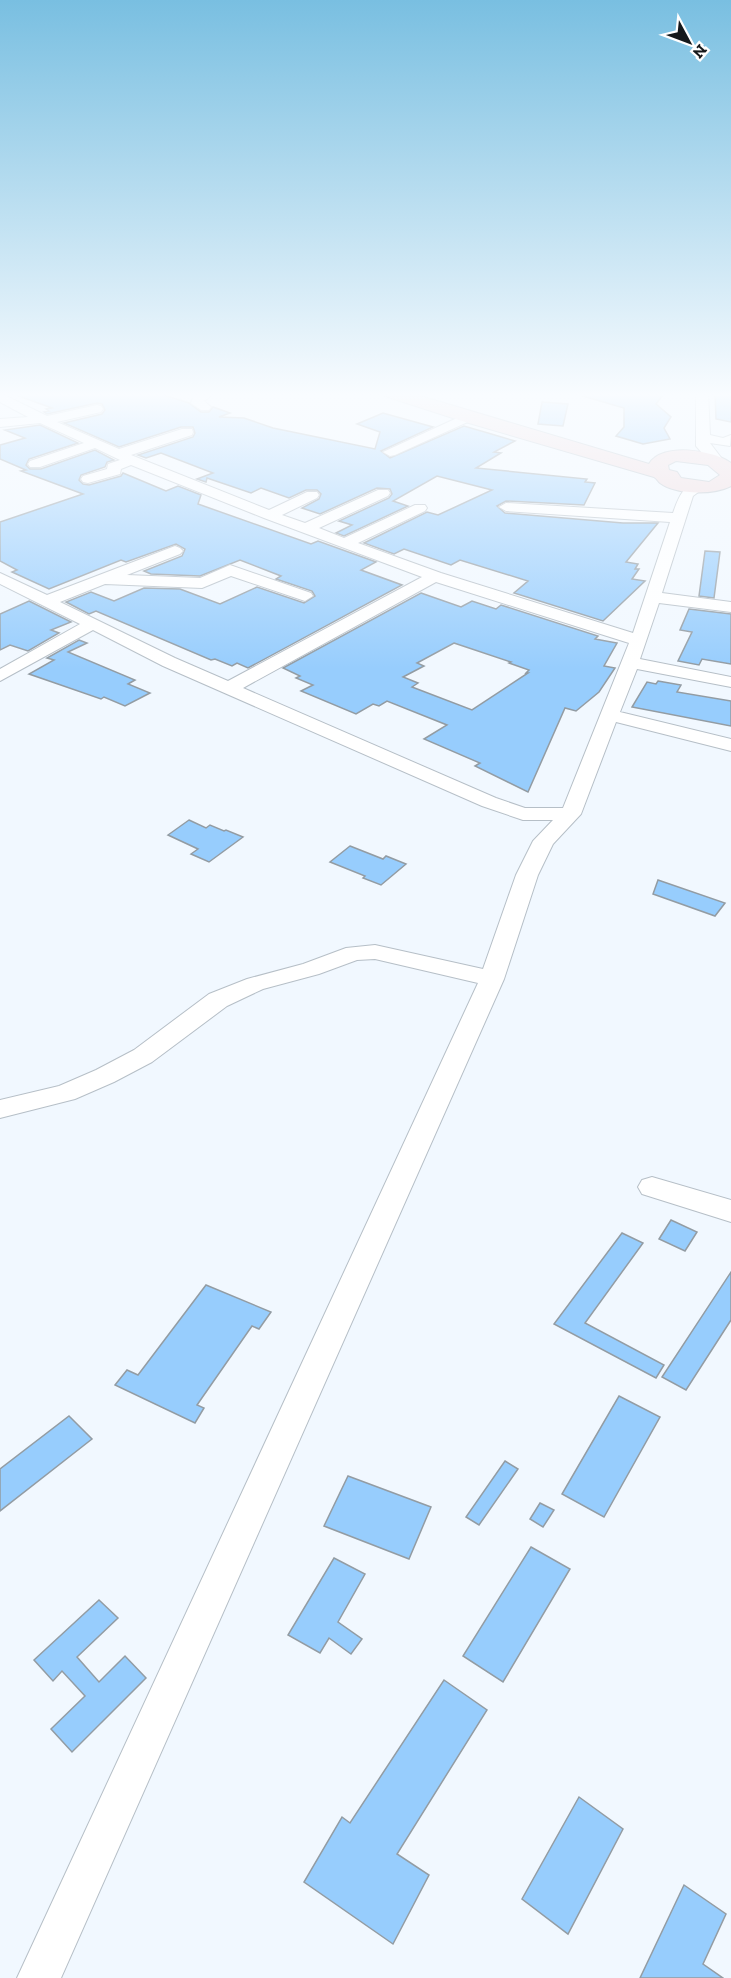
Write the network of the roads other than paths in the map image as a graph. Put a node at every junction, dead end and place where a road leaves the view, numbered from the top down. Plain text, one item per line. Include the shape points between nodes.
1 (193, 484) edge
2 (671, 484) edge
3 (708, 484) edge
4 (383, 493) dead end
5 (312, 495) dead end
6 (506, 507) dead end
7 (420, 508) dead end
8 (680, 514) junction
9 (269, 515) junction
10 (307, 528) junction
11 (345, 543) junction
12 (175, 550) dead end
13 (435, 576) junction
14 (0, 578) edge
15 (100, 579) junction
16 (305, 596) dead end
17 (47, 601) junction
18 (731, 607) edge
19 (90, 625) junction
20 (642, 630) junction
21 (0, 676) edge
22 (731, 682) edge
23 (229, 688) junction
24 (611, 715) junction
25 (731, 745) edge
26 (571, 814) junction
27 (492, 979) junction
28 (0, 1109) edge
29 (652, 1187) dead end
30 (731, 1211) edge
31 (39, 1978) edge

1 - 9 street
2 - 8 street via 678,493
3 - 8 street via 687,494
4 - 10 street
5 - 9 street
6 - 8 street
7 - 11 street
8 - 20 street
9 - 10 street
10 - 11 street
11 - 13 street
12 - 15 street
13 - 20 street via 591,626
13 - 23 street
14 - 17 street
15 - 16 street via 202,583 230,570
15 - 17 street
17 - 19 street
18 - 20 street
19 - 21 street
19 - 23 street
20 - 22 street
20 - 24 street
23 - 26 street via 523,814
24 - 25 street
24 - 26 street
26 - 27 street via 544,841 527,875
27 - 28 street via 375,952 354,953 255,984 218,1000 143,1056 105,1076 66,1093
27 - 31 street
29 - 30 street

